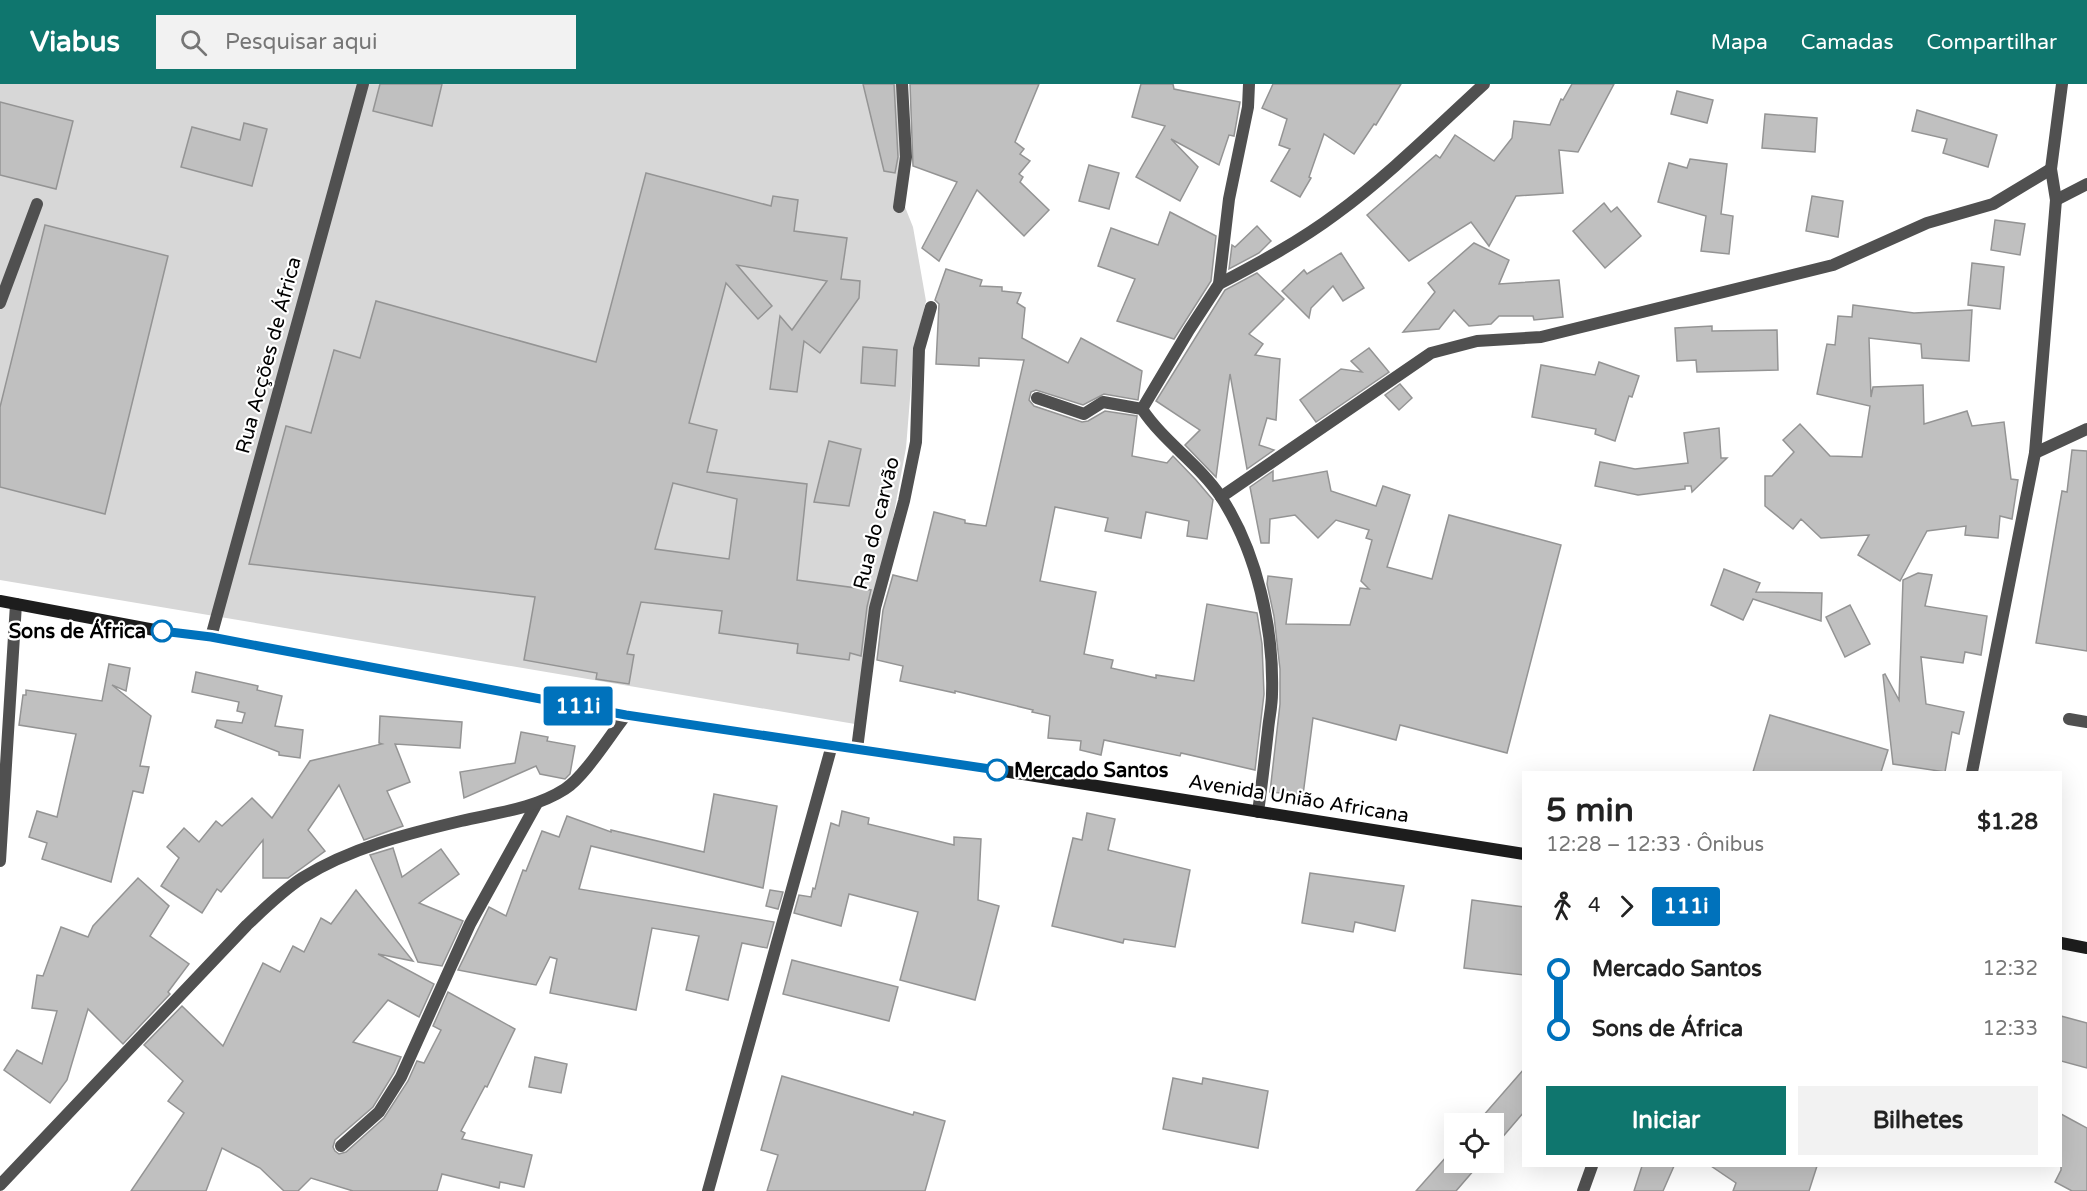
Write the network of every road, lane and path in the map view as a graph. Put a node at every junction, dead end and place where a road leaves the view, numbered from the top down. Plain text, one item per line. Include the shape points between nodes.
1 (363, 84) edge
2 (902, 84) edge
3 (1249, 84) edge
4 (1484, 84) edge
5 (2062, 84) edge
6 (2051, 169) junction
7 (2087, 184) edge
8 (2056, 200) junction
9 (37, 204) dead end
10 (898, 207) dead end
11 (1219, 284) junction
12 (0, 303) edge
13 (931, 307) dead end
14 (1037, 398) dead end
15 (1142, 409) junction
16 (2087, 429) edge
17 (2035, 453) junction
18 (1221, 497) junction
19 (0, 601) edge
20 (16, 604) junction
21 (211, 637) junction
22 (626, 715) junction
23 (2069, 719) dead end
24 (2087, 722) edge
25 (832, 745) junction
26 (857, 748) junction
27 (1972, 771) edge
28 (537, 803) junction
29 (1258, 812) junction
30 (1522, 854) edge
31 (0, 861) edge
32 (2062, 943) edge
33 (2087, 948) edge
34 (341, 1146) dead end
35 (1592, 1167) edge
36 (0, 1185) edge
37 (708, 1191) edge
38 (1584, 1191) edge

1 - 21 street, Rua Acções de África
2 - 10 street via 906,157
3 - 11 street
4 - 11 street via 1336,214
5 - 6 street
6 - 8 street
6 - 18 street via 1993,204 1927,223 1833,265 1541,337 1477,341 1431,353
7 - 8 street
8 - 17 street
9 - 12 street
11 - 15 street
13 - 26 street, Rua do carvão via 919,349 916,442 875,608
14 - 15 street via 1084,414 1103,402
15 - 18 street
16 - 17 street
17 - 27 street
18 - 29 street via 1238,527 1257,577 1268,629 1272,694
19 - 20 main road, Avenida União Africana
20 - 21 main road, Avenida União Africana
20 - 31 street
21 - 22 main road, Avenida União Africana
22 - 25 main road, Avenida União Africana
22 - 28 street via 566,788
23 - 24 street
25 - 26 main road, Avenida União Africana
25 - 37 street
26 - 29 main road, Avenida União Africana
28 - 34 street via 470,924 401,1077 379,1112
28 - 36 street via 410,833 350,853 302,878 247,926
29 - 30 main road, Avenida União Africana
32 - 33 main road
35 - 38 street

